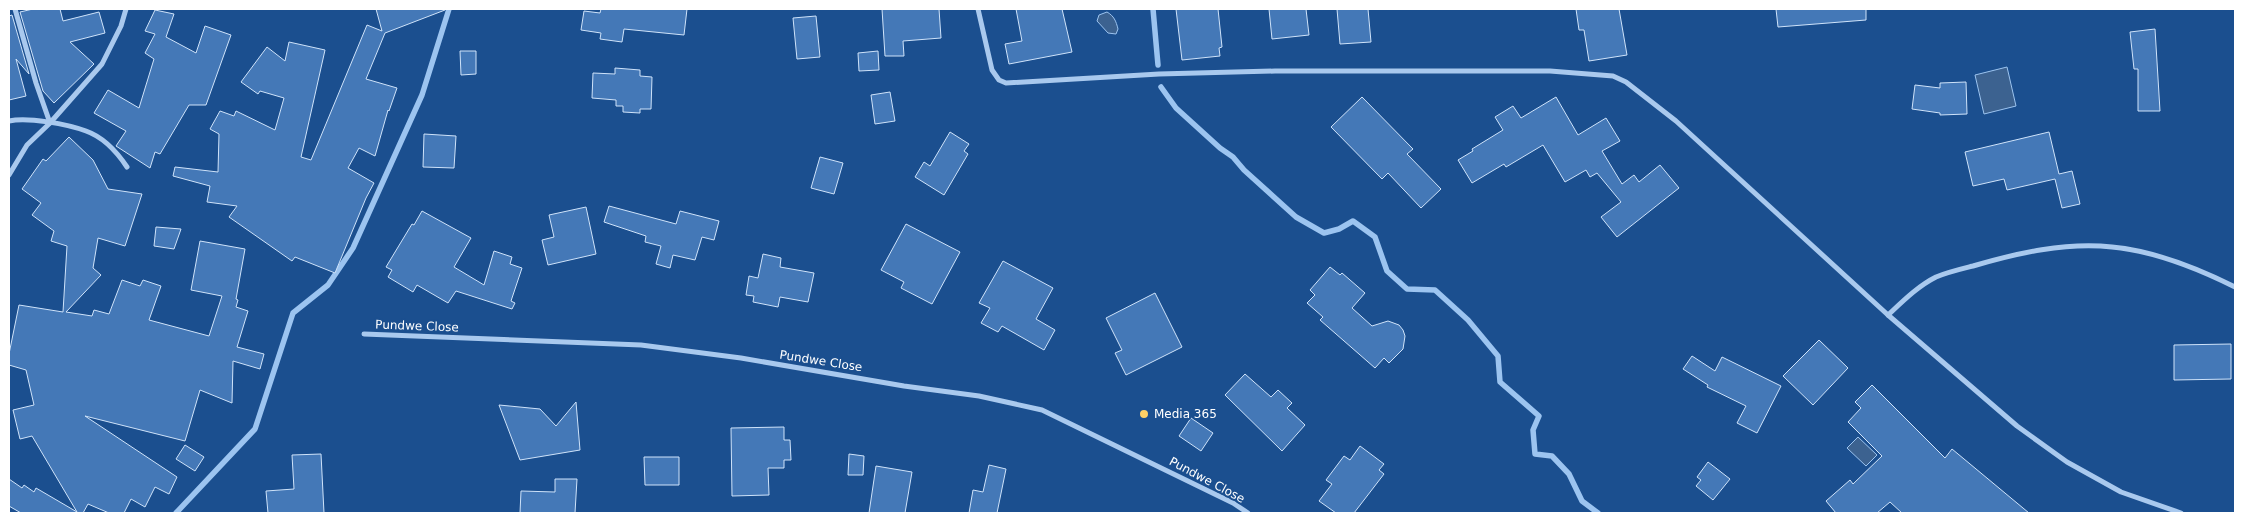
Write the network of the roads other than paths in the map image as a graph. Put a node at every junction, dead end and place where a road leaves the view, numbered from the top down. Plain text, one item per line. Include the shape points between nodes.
1 (15, 9) edge
2 (126, 9) edge
3 (978, 9) edge
4 (9, 121) edge
5 (50, 123) junction
6 (127, 167) dead end
7 (9, 175) edge
8 (2235, 286) edge
9 (1888, 315) junction
10 (364, 334) dead end
11 (1248, 513) edge
12 (2181, 513) edge

1 - 5 street
2 - 5 street via 102,64
3 - 9 street via 992,70 999,80 1006,83 1274,71 1550,71 1613,76 1626,82 1676,121
4 - 5 street
5 - 6 street via 87,131 109,145
5 - 7 street via 28,146
8 - 9 street via 2162,256 2112,247 2057,248 2002,258 1937,277 1917,289
9 - 12 street via 2017,426 2067,462 2121,492
10 - 11 street, Pundwe Close via 641,345 979,396 1042,410

